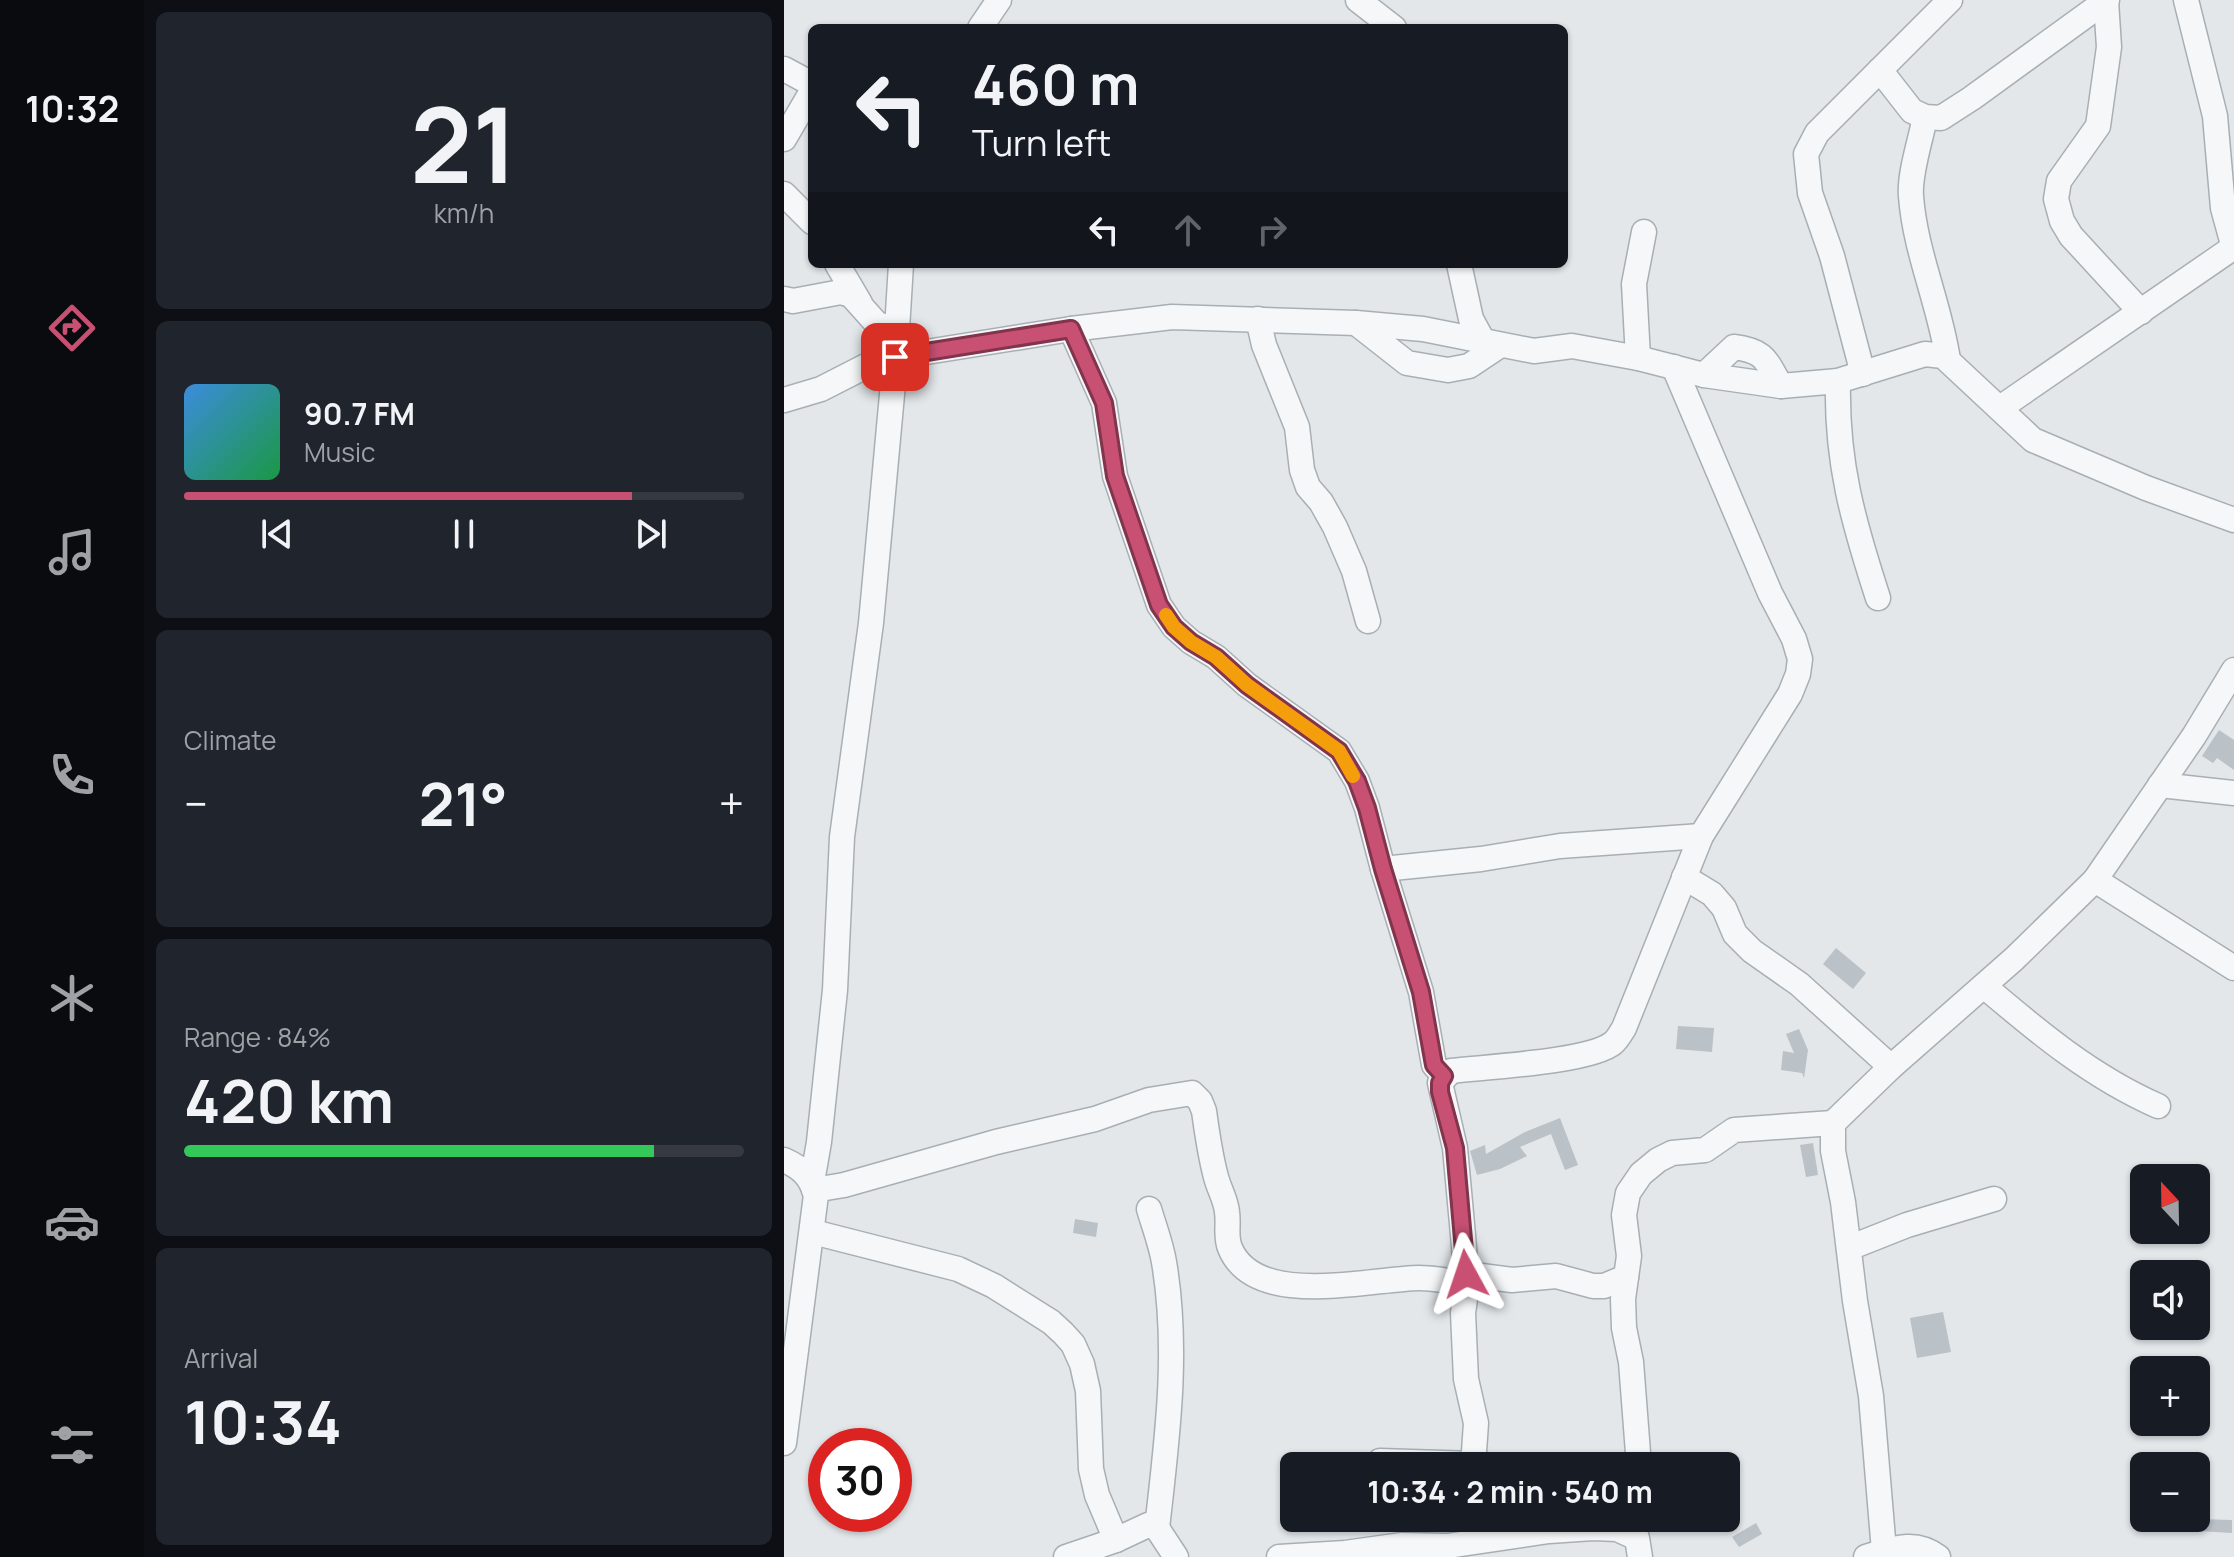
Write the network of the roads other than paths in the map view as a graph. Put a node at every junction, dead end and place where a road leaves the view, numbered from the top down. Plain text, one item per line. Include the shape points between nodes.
1 (999, 0) edge
2 (1950, 0) edge
3 (2186, 0) edge
4 (2106, 1) edge
5 (1366, 2) edge
6 (983, 24) edge
7 (1390, 24) edge
8 (784, 69) edge
9 (1880, 70) junction
10 (808, 82) edge
11 (808, 98) edge
12 (1925, 117) junction
13 (784, 139) edge
14 (784, 194) edge
15 (808, 218) edge
16 (1644, 232) dead end
17 (2234, 248) edge
18 (839, 268) edge
19 (901, 268) edge
20 (1460, 268) edge
21 (784, 299) edge
22 (861, 304) junction
23 (2141, 312) junction
24 (1258, 319) junction
25 (1356, 323) junction
26 (1071, 329) junction
27 (895, 330) junction
28 (1491, 344) junction
29 (1638, 358) junction
30 (895, 359) junction
31 (1948, 360) junction
32 (1674, 367) junction
33 (1863, 374) junction
34 (1838, 381) junction
35 (784, 400) edge
36 (2000, 408) junction
37 (2234, 520) edge
38 (1878, 598) dead end
39 (1368, 621) dead end
40 (2234, 670) edge
41 (2160, 785) junction
42 (2234, 793) edge
43 (1701, 836) junction
44 (1383, 869) junction
45 (1684, 877) junction
46 (2095, 880) junction
47 (2234, 968) edge
48 (1984, 986) junction
49 (1891, 1067) junction
50 (1444, 1076) junction
51 (2158, 1106) dead end
52 (1833, 1123) junction
53 (784, 1160) edge
54 (813, 1186) junction
55 (1994, 1199) dead end
56 (1149, 1209) dead end
57 (813, 1232) junction
58 (1849, 1248) junction
59 (1626, 1277) junction
60 (1467, 1279) junction
61 (784, 1443) edge
62 (1474, 1452) edge
63 (1638, 1452) edge
64 (1157, 1528) junction
65 (1480, 1532) edge
66 (1116, 1540) junction
67 (1875, 1554) edge
68 (1066, 1557) edge
69 (1176, 1557) edge
70 (1281, 1557) edge
71 (1938, 1557) edge

1 - 6 street
2 - 9 street
3 - 17 street via 2215,116 2223,208
4 - 12 street via 1941,118
4 - 23 street via 2109,47 2098,126 2059,181 2056,199 2071,236
5 - 7 street
8 - 10 street
9 - 12 street via 1912,111
9 - 33 street via 1817,133 1806,154 1810,193
11 - 13 street
12 - 31 street via 1911,193
14 - 15 street
16 - 29 street via 1634,284
17 - 23 street
18 - 22 street
19 - 27 street
20 - 28 street via 1471,319
21 - 22 street via 841,292
22 - 27 street via 877,324
23 - 36 street
24 - 25 street
24 - 26 street via 1172,317
24 - 39 street via 1297,427 1308,487 1335,527
25 - 28 street via 1423,329
25 - 28 street via 1407,363 1448,370 1469,366
26 - 30 street
26 - 44 street via 1104,403 1115,476 1159,605 1191,642 1339,751 1357,781
27 - 30 street
28 - 29 street via 1534,351 1572,346
29 - 32 street
30 - 35 street
30 - 54 street via 871,623 842,837 835,990
31 - 33 street via 1925,354
31 - 36 street
32 - 34 street via 1781,386
32 - 43 street via 1800,659 1790,694
33 - 34 street
34 - 38 street via 1842,472
36 - 37 street via 2033,440
40 - 41 street
41 - 42 street
41 - 46 street
43 - 44 street via 1560,846
43 - 45 street
44 - 50 street via 1421,992 1434,1065
45 - 49 street via 1712,894 1735,934 1752,951 1799,984
45 - 50 street via 1624,1028 1612,1044 1584,1054
46 - 47 street
46 - 48 street
48 - 49 street
48 - 51 street via 2080,1062
49 - 52 street
50 - 60 street via 1440,1092 1455,1148
52 - 58 street
52 - 59 street via 1734,1130 1705,1150 1658,1160 1628,1193
53 - 54 street via 796,1165
54 - 57 street
54 - 60 street via 844,1185 1149,1100 1192,1093 1204,1111 1216,1181 1228,1215 1225,1231 1241,1267 1261,1280 1303,1286
55 - 58 street
56 - 64 street via 1164,1261 1172,1363
57 - 61 street
57 - 66 street via 958,1269 994,1286 1063,1333 1082,1364 1091,1469
58 - 67 street via 1871,1396
59 - 60 street via 1604,1286 1556,1276
59 - 63 street via 1624,1328
60 - 62 street via 1463,1313 1466,1379 1476,1423
64 - 66 street via 1142,1526
64 - 69 street
65 - 70 street via 1447,1546
66 - 68 street
67 - 71 street via 1901,1546 1922,1547

